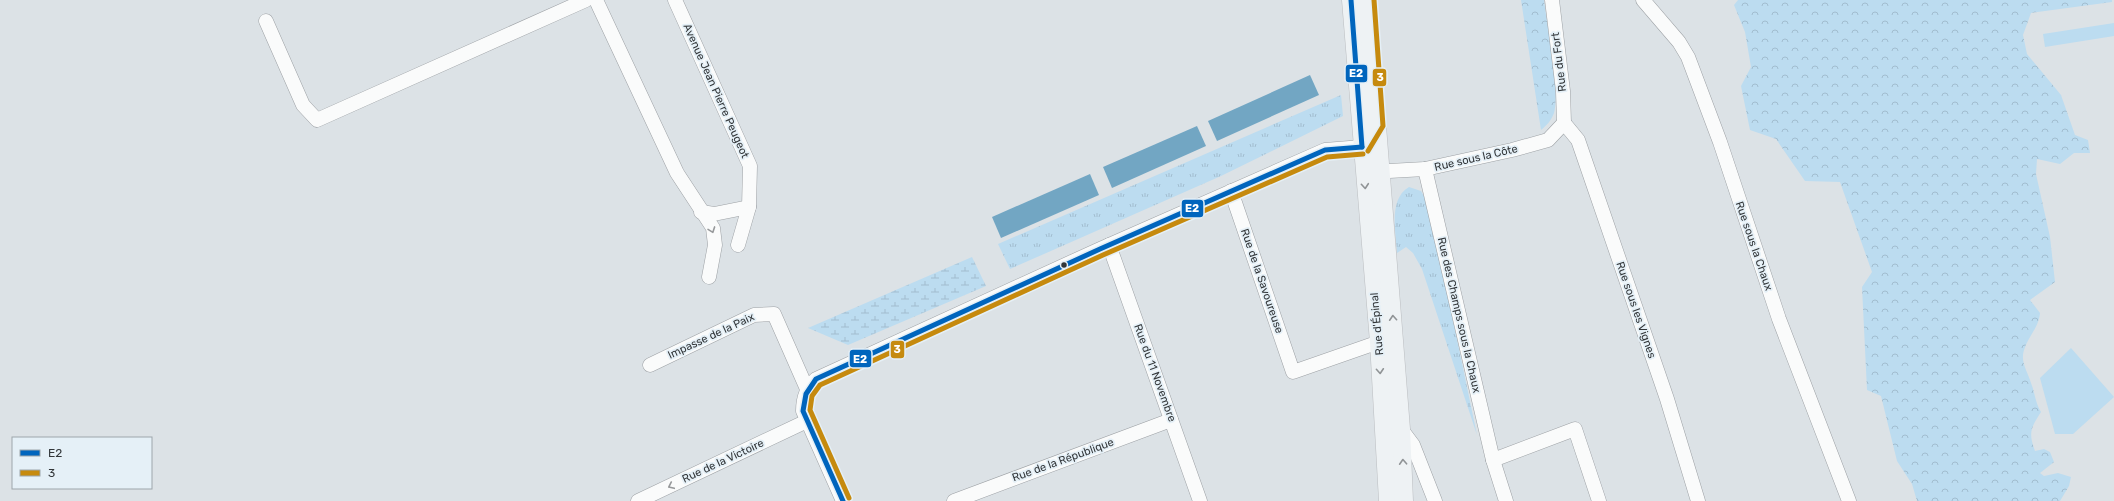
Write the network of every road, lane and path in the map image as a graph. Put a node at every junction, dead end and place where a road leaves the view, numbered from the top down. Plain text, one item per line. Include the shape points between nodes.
1 (586, 0) edge
2 (596, 0) edge
3 (675, 0) edge
4 (1351, 0) edge
5 (1367, 0) edge
6 (1552, 0) edge
7 (1644, 0) edge
8 (266, 21) dead end
9 (1564, 123) junction
10 (1376, 126) junction
11 (1362, 147) junction
12 (1425, 169) junction
13 (1380, 170) junction
14 (1230, 191) junction
15 (749, 207) junction
16 (701, 212) junction
17 (738, 245) dead end
18 (1109, 245) junction
19 (709, 278) dead end
20 (1379, 342) junction
21 (650, 365) dead end
22 (807, 389) junction
23 (1172, 420) junction
24 (807, 421) junction
25 (1401, 429) junction
26 (1493, 460) junction
27 (638, 501) edge
28 (843, 501) edge
29 (954, 501) edge
30 (1200, 501) edge
31 (1388, 501) edge
32 (1404, 501) edge
33 (1435, 501) edge
34 (1506, 501) edge
35 (1599, 501) edge
36 (1698, 501) edge
37 (1849, 501) edge

1 - 8 street via 317,120 303,105
2 - 16 street via 677,173
3 - 15 street, Avenue Jean Pierre Peugeot via 750,166
4 - 11 main road, Rue d'Épinal
5 - 10 main road, Rue d'Épinal
6 - 9 street, Rue du Fort via 1563,90
7 - 37 street, Rue sous la Chaux via 1679,42 1688,57 1720,142 1779,320
9 - 12 street, Rue sous la Côte via 1548,140
9 - 36 street, Rue sous les Vignes via 1578,140 1667,399
10 - 11 street
10 - 13 main road, Rue d'Épinal
11 - 13 street
11 - 14 street via 1325,150
11 -> 20 main road, Rue d'Épinal
12 - 13 street, Rue sous la Côte
12 - 26 street, Rue des Champs sous la Chaux
25 -> 13 main road, Rue d'Épinal
14 - 18 street
14 - 20 street, Rue de la Savoureuse via 1293,372
15 - 16 street via 714,214
15 - 17 street, Avenue Jean Pierre Peugeot
16 -> 19 street via 713,228 715,240
18 - 22 street via 839,367 816,379
18 - 23 street, Rue du 11 Novembre
20 -> 31 main road, Rue d'Épinal
21 - 22 street, Impasse de la Paix via 754,315 774,314
22 - 24 street via 803,411
23 - 29 street, Rue de la République
23 - 30 street, Rue du 11 Novembre
24 -> 27 street, Rue de la Victoire
24 - 28 street
32 -> 25 main road, Rue d'Épinal
25 - 33 street via 1413,445
26 - 34 street, Rue des Champs sous la Chaux
26 - 35 street via 1575,429

